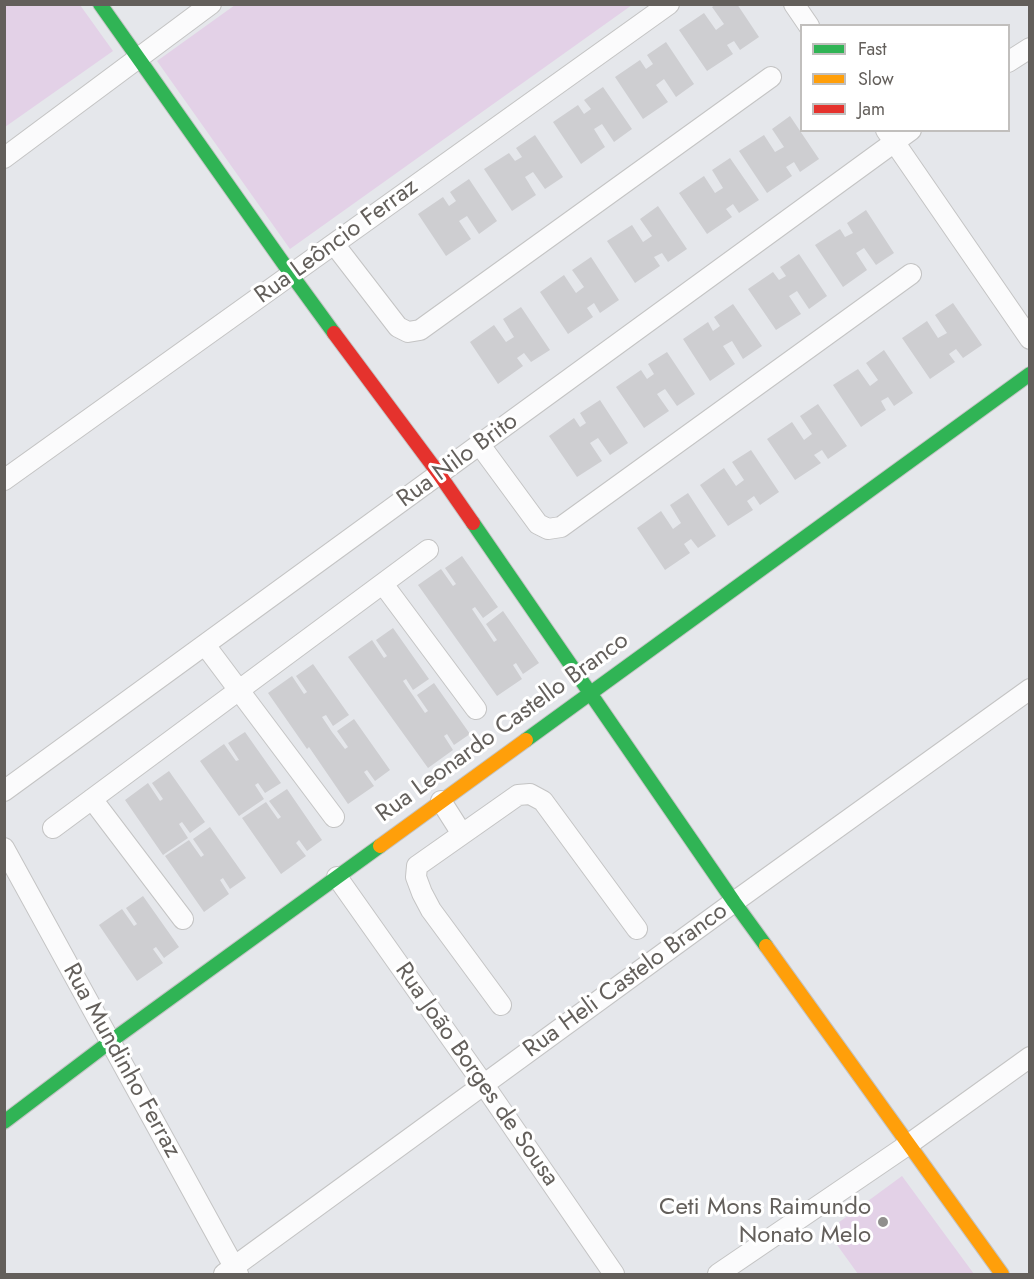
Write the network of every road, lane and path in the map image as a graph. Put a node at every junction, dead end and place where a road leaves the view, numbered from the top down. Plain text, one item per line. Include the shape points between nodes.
1 (100, 4) edge
2 (211, 4) edge
3 (669, 4) edge
4 (794, 4) edge
5 (808, 24) edge
6 (1029, 48) edge
7 (137, 58) junction
8 (1010, 61) edge
9 (771, 77) dead end
10 (890, 136) edge
11 (4, 158) edge
12 (334, 244) junction
13 (291, 274) junction
14 (911, 274) dead end
15 (1029, 339) edge
16 (1029, 374) edge
17 (480, 445) junction
18 (439, 474) junction
19 (4, 480) edge
20 (428, 550) dead end
21 (383, 584) junction
22 (205, 645) junction
23 (1029, 689) edge
24 (238, 691) junction
25 (590, 692) junction
26 (476, 709) dead end
27 (4, 791) edge
28 (92, 799) junction
29 (441, 801) junction
30 (334, 817) dead end
31 (53, 828) dead end
32 (462, 834) junction
33 (4, 848) edge
34 (337, 877) junction
35 (734, 902) junction
36 (183, 919) dead end
37 (637, 929) dead end
38 (501, 1005) dead end
39 (111, 1041) junction
40 (1029, 1057) edge
41 (484, 1085) junction
42 (4, 1122) edge
43 (909, 1144) junction
44 (232, 1272) edge
45 (614, 1275) edge
46 (718, 1275) edge
47 (1002, 1275) edge

1 - 7 street
2 - 7 street
3 - 12 street, Rua Leôncio Ferraz
4 - 5 street
6 - 8 street
7 - 11 street
7 - 13 street
9 - 12 street via 420,330 408,332 398,327
10 - 15 street
10 - 17 street, Rua Nilo Brito
12 - 13 street, Rua Leôncio Ferraz
13 - 18 street
13 - 19 street, Rua Leôncio Ferraz
14 - 17 street via 561,527 548,529 538,524
16 - 25 street, Rua Leonardo Castello Branco
17 - 18 street, Rua Nilo Brito
18 - 22 street, Rua Nilo Brito
18 - 25 street
20 - 21 street
21 - 24 street
21 - 26 street
22 - 24 street
22 - 27 street, Rua Nilo Brito
23 - 35 street, Rua Heli Castelo Branco
24 - 28 street
24 - 30 street
25 - 29 street, Rua Leonardo Castello Branco
25 - 35 street
28 - 31 street
28 - 36 street
29 - 32 street
29 - 34 street, Rua Leonardo Castello Branco
32 - 37 street via 518,795 530,794 543,801
32 - 38 street via 417,866 416,877 430,910
33 - 39 street, Rua Mundinho Ferraz
34 - 39 street, Rua Leonardo Castello Branco
34 - 41 street, Rua João Borges de Sousa
35 - 41 street, Rua Heli Castelo Branco
35 - 43 street
39 - 42 street, Rua Leonardo Castello Branco
39 - 44 street, Rua Mundinho Ferraz
40 - 43 street
41 - 44 street, Rua Heli Castelo Branco
41 - 45 street, Rua João Borges de Sousa
43 - 46 street
43 - 47 street

